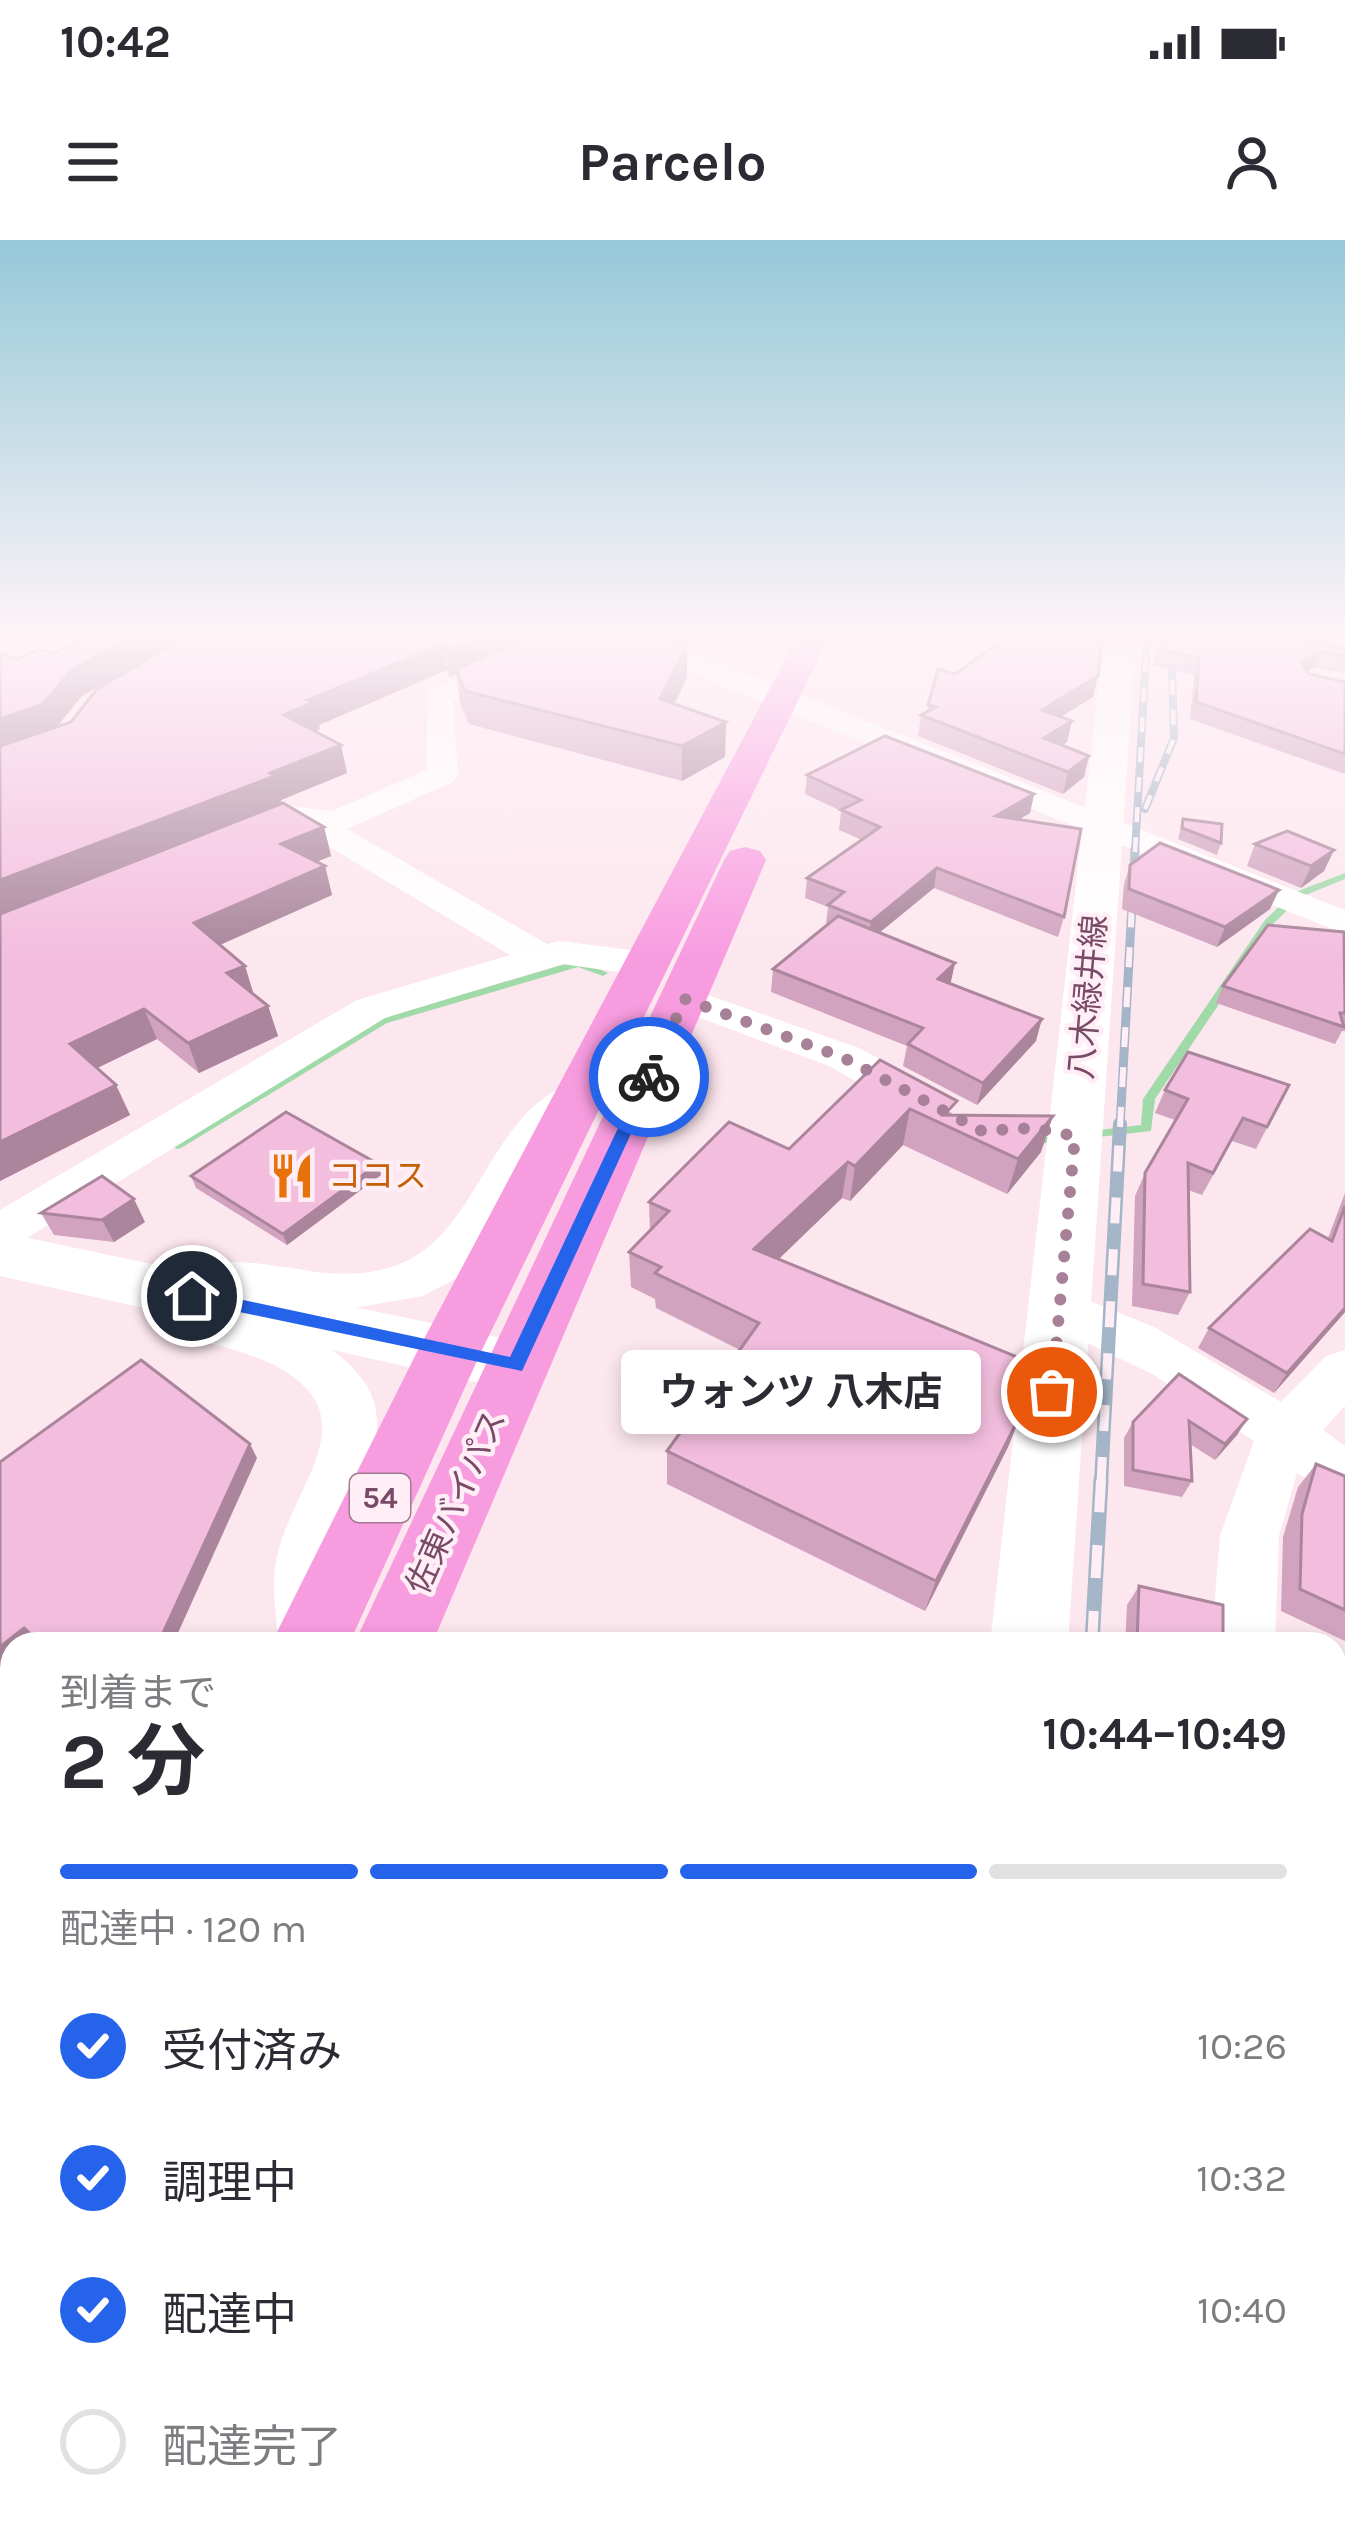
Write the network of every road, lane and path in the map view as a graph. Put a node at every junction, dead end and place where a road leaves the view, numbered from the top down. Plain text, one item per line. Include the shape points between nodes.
1 (440, 744) edge
2 (773, 744) edge
3 (781, 744) edge
4 (891, 744) edge
5 (1111, 744) edge
6 (313, 823) junction
7 (1104, 828) junction
8 (222, 843) edge
9 (1345, 923) edge
10 (540, 956) junction
11 (647, 964) junction
12 (685, 999) junction
13 (580, 1095) junction
14 (962, 1120) edge
15 (0, 1232) edge
16 (0, 1254) edge
17 (152, 1287) junction
18 (1060, 1308) junction
19 (482, 1359) junction
20 (1345, 1371) edge
21 (1288, 1434) junction
22 (1345, 1477) edge
23 (309, 1632) edge
24 (317, 1632) edge
25 (397, 1632) edge
26 (1030, 1632) edge
27 (1243, 1632) edge

1 - 6 street via 442,776 338,821
2 - 11 highway, 佐東バイパス / 54
3 - 12 highway, 佐東バイパス / 54
4 - 7 street
5 - 7 main road, 八木緑井線
6 - 8 street via 288,816
6 - 10 street
7 - 9 street
7 - 18 main road, 八木緑井線 via 1054,1132
10 - 11 street
10 - 15 street via 340,1024
11 - 13 highway, 佐東バイパス / 54
12 - 14 street via 844,1058
12 - 19 highway, 佐東バイパス / 54
13 - 17 street via 521,1147 465,1240 405,1283 318,1295 236,1280
13 - 19 highway, 佐東バイパス / 54
16 - 17 main road
17 - 19 main road
17 - 23 street via 201,1323 288,1347 322,1369 348,1400 356,1421 347,1457 306,1560
18 - 21 street via 1108,1325
18 - 26 main road, 八木緑井線
19 - 24 highway, 佐東バイパス / 54
19 - 25 highway, 佐東バイパス / 54
20 - 21 street
21 - 22 street
21 - 27 street via 1256,1506 1241,1588

